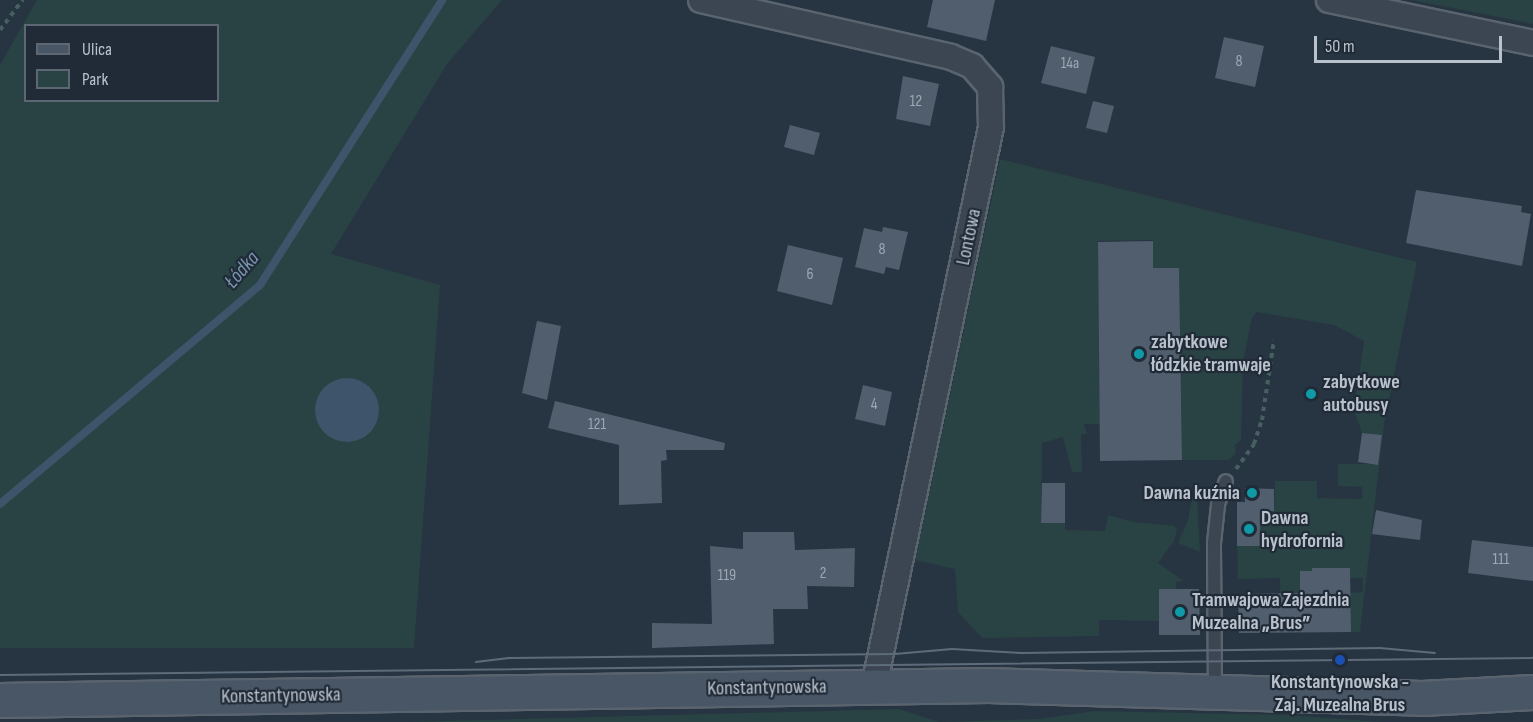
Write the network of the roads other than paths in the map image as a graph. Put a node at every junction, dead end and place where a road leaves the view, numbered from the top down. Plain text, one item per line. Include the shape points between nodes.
1 (701, 0) edge
2 (1329, 0) edge
3 (1533, 43) edge
4 (1226, 481) road end
5 (874, 686) junction
6 (1533, 692) edge
7 (1215, 694) junction
8 (0, 700) edge

1 - 5 street, Lontowa via 951,57 972,66 990,87 993,100 989,138
2 - 3 street
4 - 7 lane via 1218,504 1214,543
5 - 7 main road, Konstantynowska via 988,685
5 - 8 main road, Konstantynowska
6 - 7 main road, Konstantynowska via 1422,698

